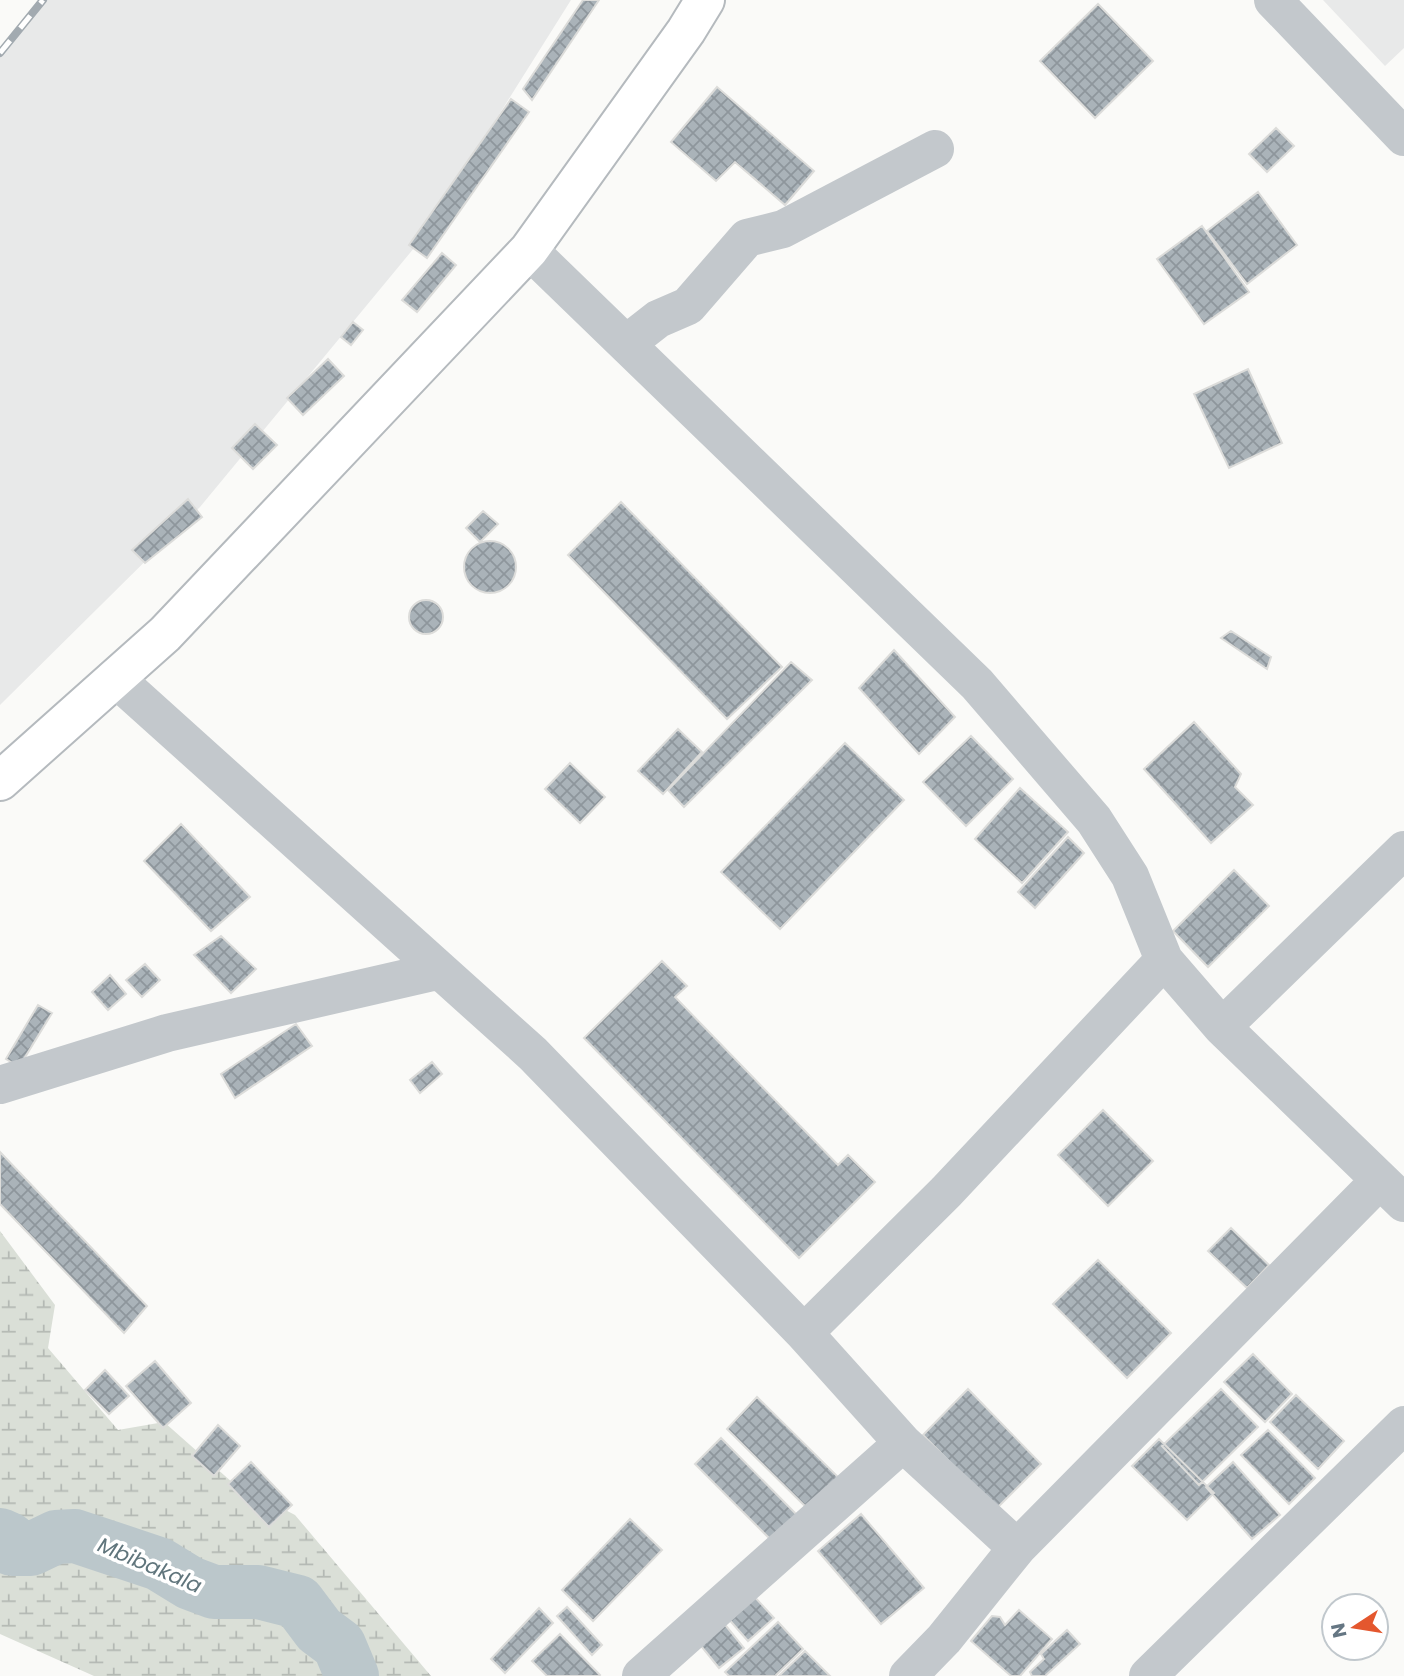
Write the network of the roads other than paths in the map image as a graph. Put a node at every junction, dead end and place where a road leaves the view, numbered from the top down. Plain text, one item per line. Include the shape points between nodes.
1 (705, 0) edge
2 (1273, 0) edge
3 (1397, 114) edge
4 (935, 149) dead end
5 (529, 250) junction
6 (626, 344) junction
7 (115, 678) junction
8 (0, 781) edge
9 (1404, 850) edge
10 (1164, 960) junction
11 (437, 971) junction
12 (1222, 1027) junction
13 (0, 1084) edge
14 (1391, 1192) edge
15 (804, 1333) junction
16 (1404, 1425) edge
17 (903, 1443) junction
18 (1017, 1548) junction
19 (1164, 1671) edge
20 (641, 1676) edge
21 (908, 1676) edge

1 - 5 main road via 687,32
2 - 3 street
4 - 6 street via 783,229 747,238 688,306 658,319
5 - 6 street
5 - 7 main road via 165,634
6 - 10 street via 977,684 1094,820 1130,876
7 - 8 main road
7 - 11 street
9 - 12 street
10 - 12 street
10 - 15 street via 937,1201
11 - 13 street via 167,1033
11 - 15 street via 533,1054
12 - 14 street
14 - 18 street
15 - 17 street
16 - 19 street
17 - 18 street
17 - 20 street
18 - 21 street

